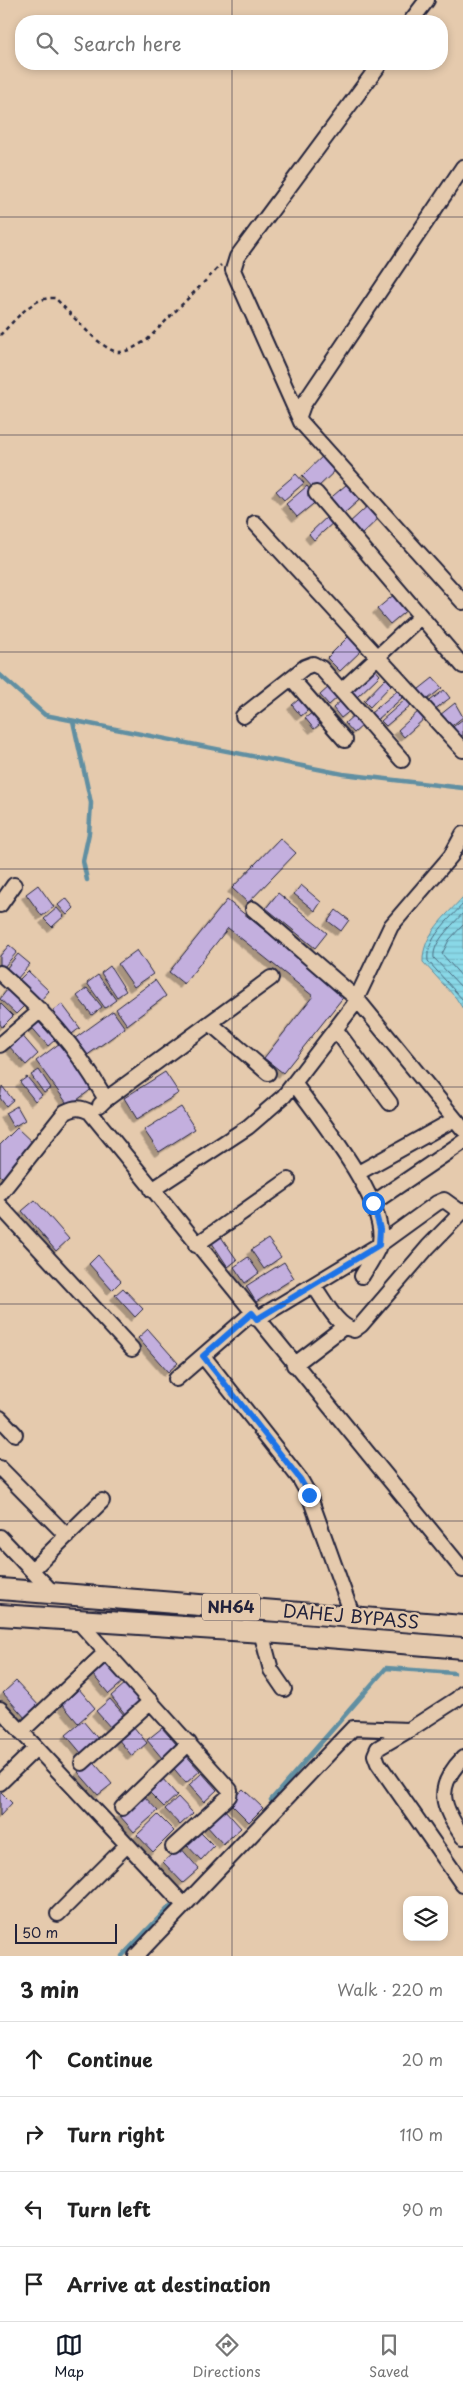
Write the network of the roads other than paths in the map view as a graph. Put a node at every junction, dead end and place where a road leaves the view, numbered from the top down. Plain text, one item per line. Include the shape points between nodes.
1 (427, 0) edge
2 (416, 15) edge
3 (376, 70) edge
4 (463, 167) edge
5 (299, 416) junction
6 (316, 493) dead end
7 (255, 523) dead end
8 (461, 595) edge
9 (420, 617) junction
10 (377, 656) junction
11 (463, 666) edge
12 (291, 678) junction
13 (341, 691) junction
14 (243, 716) dead end
15 (345, 740) dead end
16 (463, 750) edge
17 (402, 760) dead end
18 (463, 834) edge
19 (14, 885) dead end
20 (0, 905) edge
21 (253, 910) dead end
22 (0, 973) edge
23 (271, 978) dead end
24 (357, 999) junction
25 (41, 1010) junction
26 (210, 1023) junction
27 (336, 1030) junction
28 (0, 1045) edge
29 (268, 1072) dead end
30 (294, 1083) junction
31 (105, 1100) junction
32 (390, 1103) dead end
33 (90, 1112) junction
34 (459, 1124) edge
35 (463, 1142) edge
36 (358, 1173) junction
37 (288, 1180) dead end
38 (152, 1190) junction
39 (1, 1191) edge
40 (373, 1203) junction
41 (0, 1206) edge
42 (462, 1212) edge
43 (196, 1245) junction
44 (379, 1245) junction
45 (362, 1276) dead end
46 (313, 1285) junction
47 (255, 1316) junction
48 (345, 1326) junction
49 (132, 1349) dead end
50 (203, 1356) junction
51 (294, 1364) junction
52 (176, 1380) dead end
53 (0, 1418) edge
54 (15, 1434) dead end
55 (0, 1468) edge
56 (102, 1501) dead end
57 (67, 1536) junction
58 (0, 1537) edge
59 (32, 1570) junction
60 (463, 1570) edge
61 (0, 1588) edge
62 (53, 1593) junction
63 (0, 1615) edge
64 (353, 1617) junction
65 (78, 1621) junction
66 (463, 1626) edge
67 (261, 1632) junction
68 (463, 1648) edge
69 (106, 1652) junction
70 (284, 1689) dead end
71 (463, 1693) edge
72 (151, 1701) junction
73 (0, 1709) edge
74 (409, 1730) junction
75 (21, 1732) junction
76 (189, 1743) junction
77 (36, 1748) junction
78 (463, 1758) edge
79 (82, 1763) dead end
80 (0, 1783) edge
81 (122, 1808) dead end
82 (463, 1837) edge
83 (127, 1845) junction
84 (173, 1847) dead end
85 (463, 1885) edge
86 (184, 1905) junction
87 (58, 1914) dead end
88 (136, 1956) edge

1 - 2 street
3 - 5 street via 235,262 233,270
4 - 5 street via 303,405
5 - 8 street via 308,431
6 - 9 street
7 - 10 street
9 - 10 street
9 - 11 street
10 - 13 street
10 - 16 street
12 - 13 street via 313,664 321,668
12 - 14 street
12 - 15 street
13 - 17 street
18 - 24 street via 451,856 391,926
19 - 20 street
21 - 24 street
22 - 25 street
23 - 26 street
24 - 27 street
24 - 34 street
25 - 28 street
25 - 31 street via 85,1064
26 - 29 street
26 - 31 street
27 - 30 street
27 - 32 street
30 - 36 street
30 - 38 street via 276,1104 248,1127
31 - 33 street
33 - 38 street
33 - 39 street via 74,1107 65,1112
34 - 36 street
35 - 40 street
36 - 40 street
37 - 43 street
38 - 43 street
40 - 44 street via 380,1229
41 - 49 street
42 - 44 street via 444,1200
42 - 48 street via 361,1325 354,1330
43 - 47 street
44 - 45 street
44 - 46 street
46 - 47 street
46 - 48 street
47 - 50 street
47 - 51 street
48 - 51 street
50 - 52 street
50 - 64 street via 300,1479 309,1495
51 - 60 street
53 - 54 street
55 - 57 street
56 - 57 street
57 - 59 street
58 - 59 street
59 - 62 street
61 - 62 highway, DAHEJ BYPASS / NH64
62 - 64 highway, DAHEJ BYPASS / NH64
63 - 65 highway, DAHEJ BYPASS / NH64
64 - 66 highway, DAHEJ BYPASS / NH64
65 - 67 highway, DAHEJ BYPASS / NH64
65 - 69 street
67 - 68 highway, DAHEJ BYPASS / NH64
67 - 70 street via 271,1670
69 - 72 street
69 - 75 street
71 - 74 street via 458,1700
72 - 76 street
72 - 79 street
73 - 75 street
74 - 85 street via 378,1748 375,1755
74 - 86 street via 353,1728
75 - 77 street
76 - 81 street
76 - 84 street via 230,1790 229,1796
77 - 80 street
77 - 83 street
78 - 82 street via 446,1779 443,1795 447,1813
83 - 86 street
83 - 87 street
86 - 88 street

